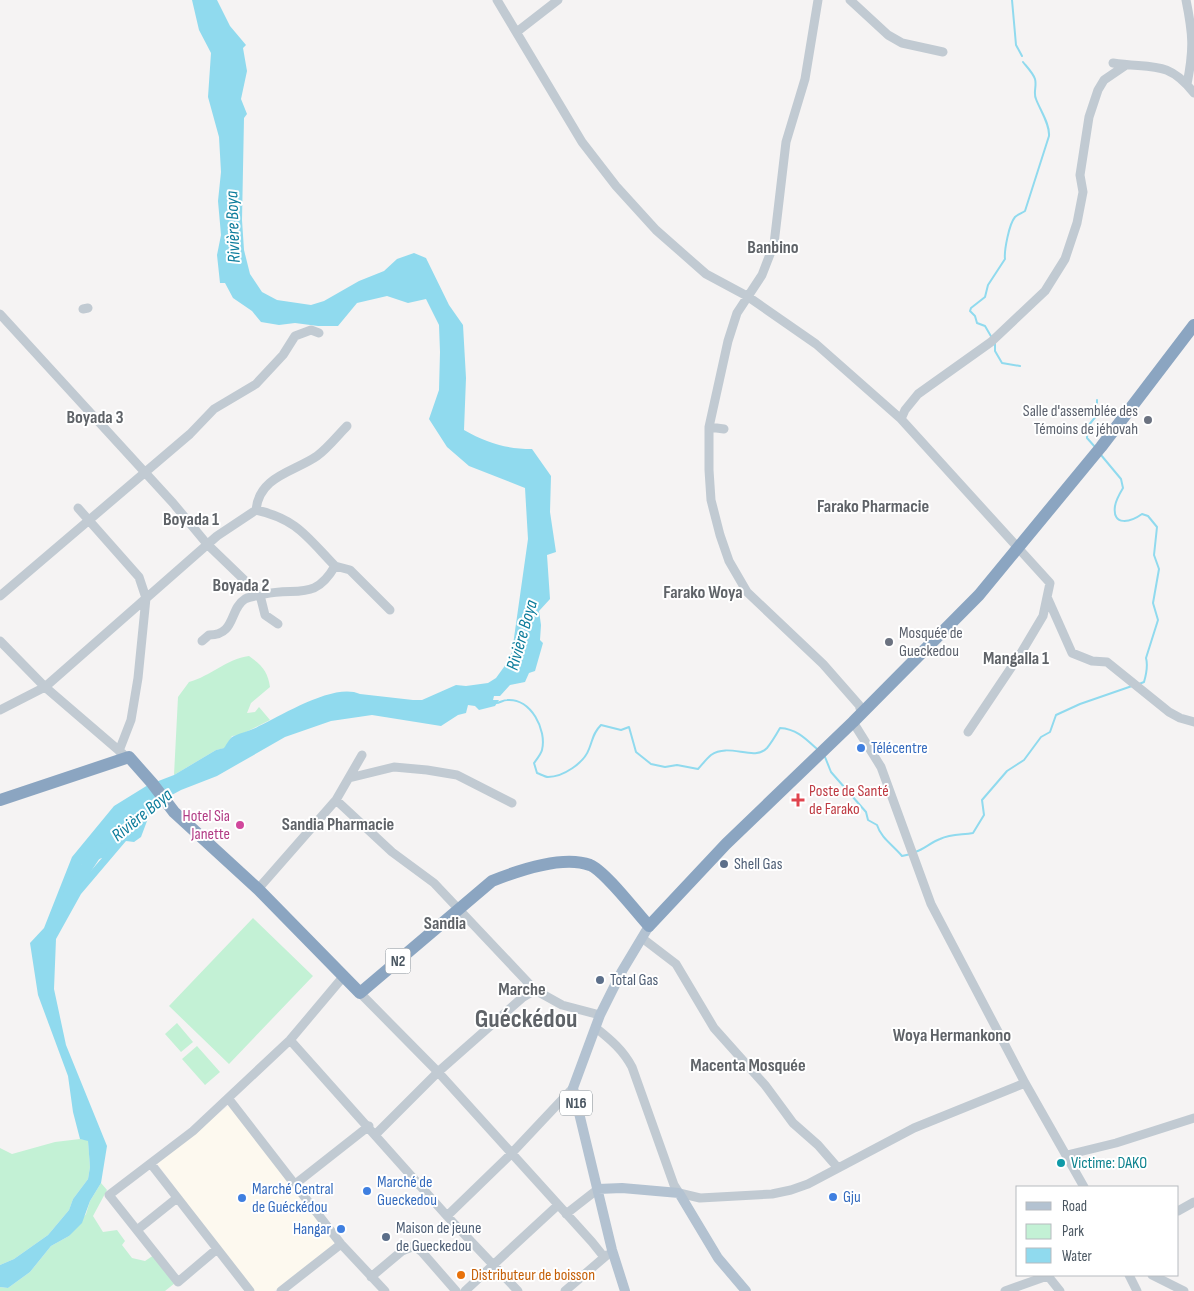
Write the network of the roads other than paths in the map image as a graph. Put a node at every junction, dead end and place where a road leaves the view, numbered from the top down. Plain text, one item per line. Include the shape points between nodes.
1 (498, 0) edge
2 (558, 0) edge
3 (818, 0) edge
4 (850, 0) edge
5 (1186, 0) edge
6 (518, 31) junction
7 (943, 52) dead end
8 (1113, 63) dead end
9 (1126, 65) junction
10 (1187, 84) junction
11 (1194, 93) edge
12 (747, 296) junction
13 (0, 314) edge
14 (1193, 328) edge
15 (320, 333) dead end
16 (901, 419) junction
17 (347, 426) dead end
18 (710, 427) junction
19 (724, 429) dead end
20 (144, 472) junction
21 (78, 508) dead end
22 (256, 510) junction
23 (88, 519) junction
24 (207, 544) junction
25 (1019, 548) junction
26 (334, 566) junction
27 (260, 595) junction
28 (0, 596) edge
29 (146, 598) junction
30 (1048, 599) junction
31 (390, 610) dead end
32 (278, 624) dead end
33 (0, 641) edge
34 (202, 641) dead end
35 (45, 687) junction
36 (0, 710) edge
37 (858, 718) junction
38 (1194, 722) edge
39 (968, 732) dead end
40 (124, 754) junction
41 (362, 755) dead end
42 (349, 778) junction
43 (0, 800) edge
44 (336, 800) junction
45 (512, 803) dead end
46 (258, 889) junction
47 (458, 909) junction
48 (649, 926) junction
49 (642, 938) junction
50 (343, 976) junction
51 (535, 990) junction
52 (360, 993) junction
53 (600, 1015) junction
54 (596, 1028) junction
55 (290, 1040) junction
56 (438, 1072) junction
57 (1025, 1083) junction
58 (572, 1088) junction
59 (228, 1098) junction
60 (1194, 1118) edge
61 (369, 1126) junction
62 (376, 1134) junction
63 (511, 1154) junction
64 (1067, 1156) junction
65 (151, 1164) junction
66 (838, 1168) junction
67 (294, 1185) junction
68 (1083, 1186) edge
69 (598, 1189) junction
70 (679, 1193) junction
71 (177, 1198) junction
72 (1194, 1202) edge
73 (558, 1204) junction
74 (1179, 1210) edge
75 (566, 1214) junction
76 (447, 1216) junction
77 (137, 1230) junction
78 (341, 1244) junction
79 (216, 1249) junction
80 (612, 1250) junction
81 (604, 1257) junction
82 (494, 1265) junction
83 (1046, 1276) edge
84 (1050, 1276) edge
85 (1130, 1276) edge
86 (1154, 1276) edge
87 (371, 1277) junction
88 (250, 1291) edge
89 (281, 1291) edge
90 (385, 1291) edge
91 (456, 1291) edge
92 (465, 1291) edge
93 (518, 1291) edge
94 (565, 1291) edge
95 (625, 1291) edge
96 (746, 1291) edge
97 (1005, 1291) edge
98 (1060, 1291) edge
99 (1137, 1291) edge
100 (1184, 1291) edge

1 - 6 street
2 - 6 street
3 - 12 street via 805,79 786,142 774,244 762,275
4 - 7 street via 902,43
5 - 10 street via 1194,38
6 - 12 street via 582,142 616,186 656,230 706,274
8 - 9 street
9 - 10 street via 1159,66 1177,73
9 - 16 street via 1104,80 1098,90 1089,117 1080,176 1083,192 1078,224 1065,259 1045,291 991,342 918,394
10 - 11 street
12 - 16 street via 816,344
12 - 18 street via 728,340
13 - 20 street
14 - 25 highway
15 - 20 street via 311,330 295,336 283,355 256,384 214,410
16 - 25 street
17 - 22 street via 317,456 274,478 257,498
18 - 19 street
18 - 37 street via 711,500 729,561 747,592 824,664 858,705
20 - 23 street
20 - 24 street
21 - 23 street
22 - 24 street
22 - 26 street via 278,514 301,529
23 - 28 street
23 - 29 street via 138,578
24 - 27 street
24 - 29 street
25 - 30 street via 1050,583
25 - 37 highway via 954,623
26 - 27 street via 325,582 312,591 282,590
26 - 31 street via 350,570
27 - 32 street via 266,615
27 - 34 street via 237,606 227,628
29 - 35 street
29 - 40 street via 138,678
30 - 38 street via 1072,653 1092,661 1107,662 1169,712
30 - 39 street via 1044,616 1026,646
33 - 35 street
35 - 36 street
35 - 40 street
37 - 48 highway via 726,844
37 - 57 street via 881,766 931,904
40 - 43 highway
40 - 46 highway via 174,812
41 - 42 street
42 - 44 street
42 - 45 street via 394,767 434,771 457,775
44 - 46 street
44 - 47 street via 392,852 434,883
46 - 50 highway
47 - 48 highway, N2 via 492,881 514,872 536,866 575,863 590,866 600,873
47 - 51 street
47 - 52 highway, N2
48 - 49 main road, N16
49 - 53 main road, N16
49 - 66 street via 676,964 714,1028 793,1123
50 - 52 highway
50 - 55 street
51 - 53 street via 562,1004
51 - 56 street
52 - 56 street
53 - 54 main road, N16
54 - 58 main road, N16
54 - 70 street via 614,1042 632,1067
55 - 59 street
55 - 61 street
56 - 62 street
56 - 63 street
57 - 64 street
57 - 66 street via 914,1128
58 - 63 street
58 - 69 main road, N16
59 - 65 street
59 - 67 street
60 - 64 street
61 - 62 street
61 - 67 street
62 - 76 street
63 - 73 street
63 - 76 street
64 - 68 street
65 - 71 street
65 - 77 street via 110,1194
66 - 70 street via 808,1184 772,1194 700,1198
67 - 78 street
69 - 70 main road via 629,1188
69 - 75 street
69 - 80 main road, N16
70 - 96 main road via 718,1258
71 - 77 street
71 - 79 street
72 - 74 street
73 - 75 street
73 - 82 street
75 - 81 street
76 - 82 street
77 - 79 street via 178,1282
78 - 87 street
78 - 89 street
79 - 88 street
80 - 81 street
80 - 95 main road, N16
81 - 94 street
82 - 92 street
82 - 93 street
83 - 97 street
84 - 98 street
85 - 99 street
86 - 100 street
87 - 90 street
87 - 91 street via 402,1251 414,1246

